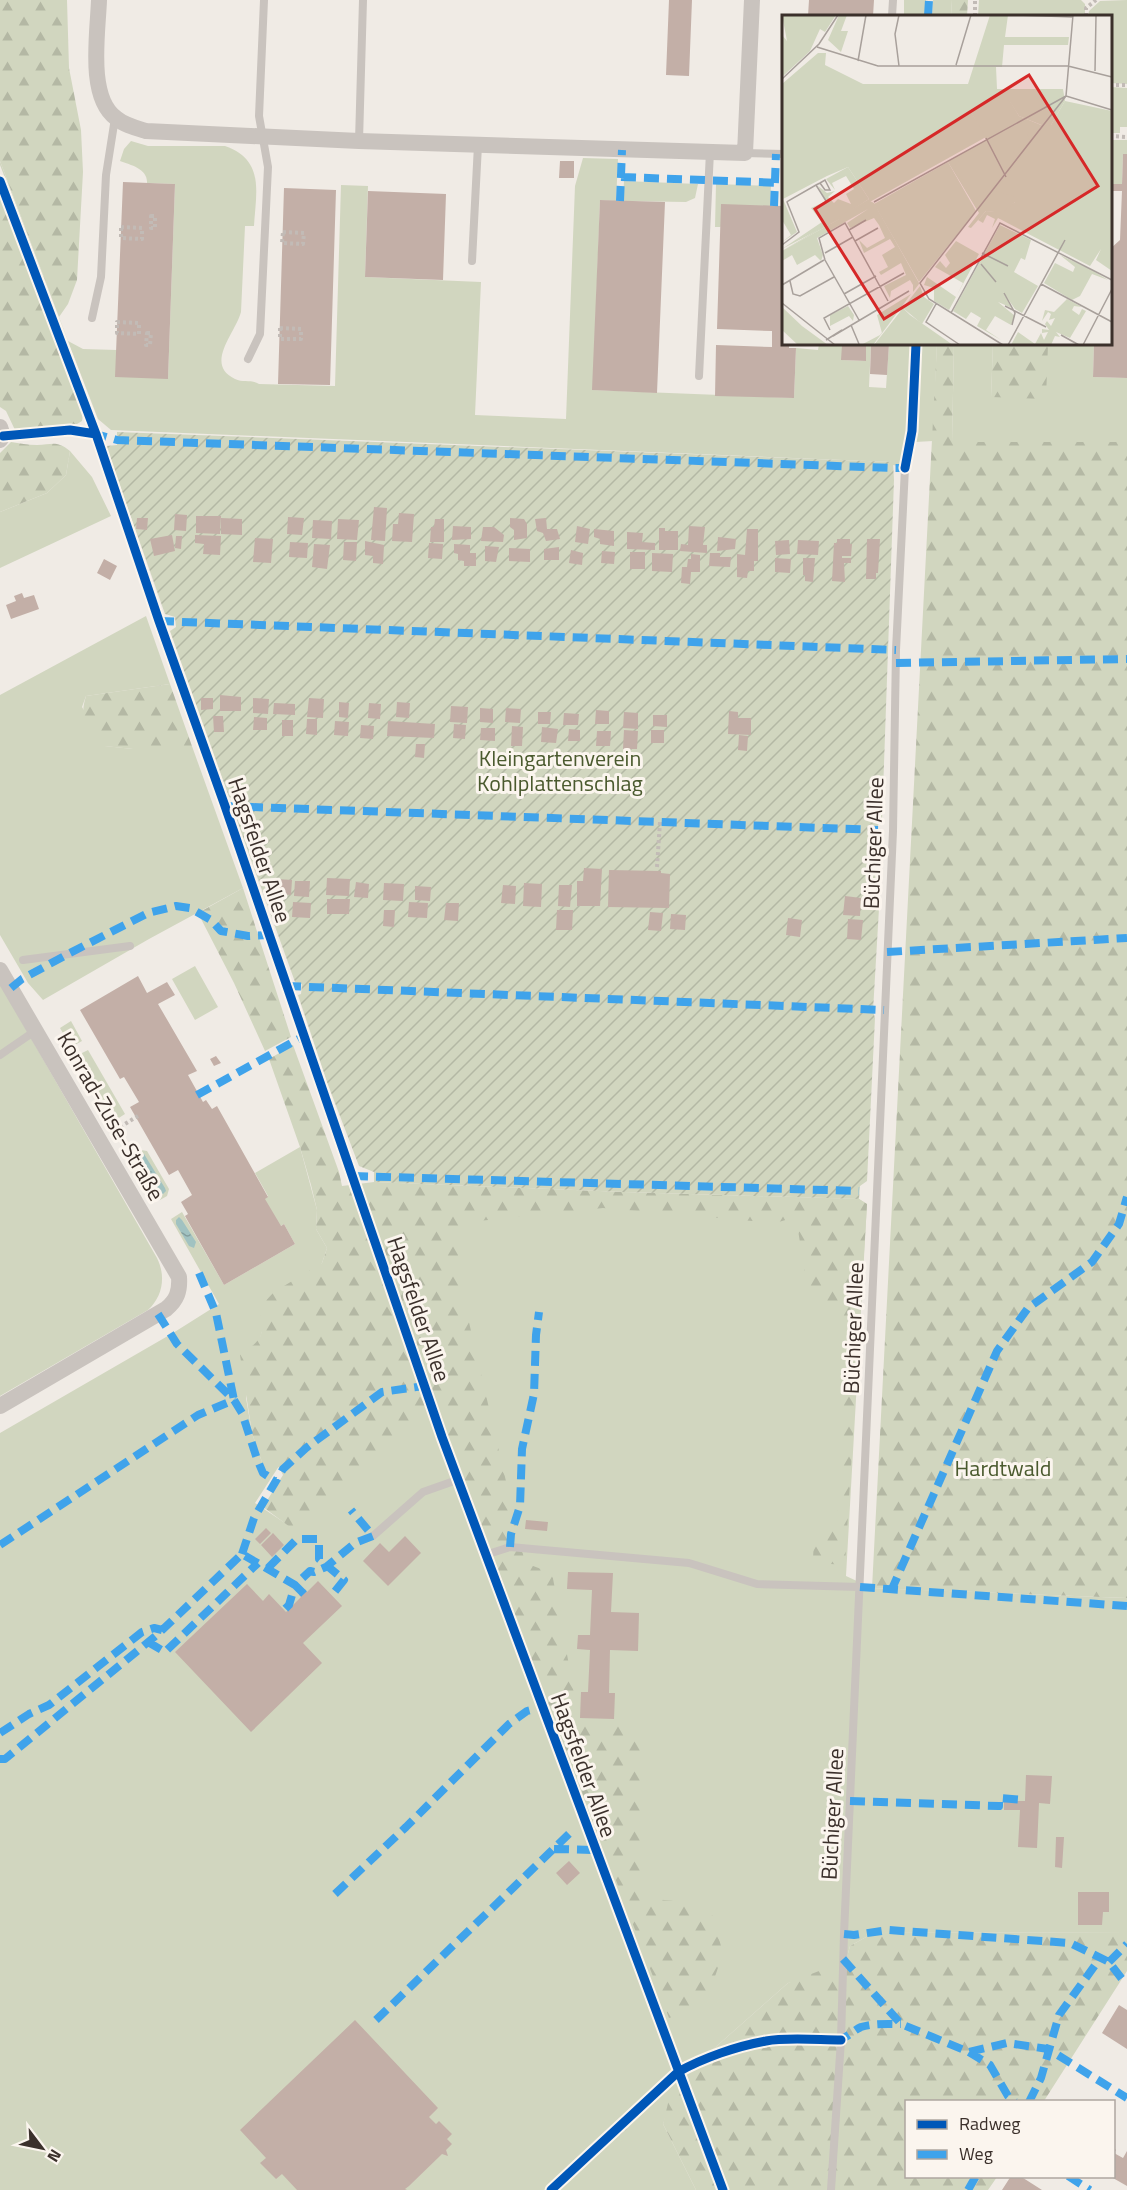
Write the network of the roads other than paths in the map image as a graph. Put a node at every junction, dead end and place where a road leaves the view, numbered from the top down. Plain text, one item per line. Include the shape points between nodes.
1 (99, 0) edge
2 (264, 0) edge
3 (363, 0) edge
4 (752, 0) edge
5 (893, 0) edge
6 (892, 15) edge
7 (115, 118) junction
8 (264, 137) junction
9 (359, 141) junction
10 (477, 145) junction
11 (710, 152) junction
12 (745, 153) junction
13 (782, 154) edge
14 (472, 261) dead end
15 (92, 318) dead end
16 (248, 359) dead end
17 (699, 376) dead end
18 (1, 434) edge
19 (905, 468) dead end
20 (130, 946) dead end
21 (23, 960) dead end
22 (0, 970) edge
23 (35, 1031) junction
24 (0, 1055) edge
25 (0, 1406) edge
26 (457, 1480) junction
27 (373, 1536) dead end
28 (485, 1555) junction
29 (860, 1587) junction
30 (723, 2190) edge
31 (831, 2190) edge

1 - 7 street via 97,81 102,100
2 - 8 lane via 259,116
3 - 9 lane
4 - 12 street
5 - 6 lane
7 - 8 street via 146,131
7 - 15 lane via 106,175 100,277
8 - 9 street
8 - 16 lane via 268,167 260,334
9 - 10 street
10 - 11 street
10 - 14 lane
11 - 12 street
11 - 17 lane
12 - 13 lane
18 - 26 lane, Hagsfelder Allee via 69,429 96,434
19 - 29 lane, Büchiger Allee
20 - 21 lane
22 - 23 street, Konrad-Zuse-Straße
23 - 24 lane
23 - 25 street, Konrad-Zuse-Straße via 179,1277 179,1285 173,1303 166,1309
26 - 27 lane via 423,1492
26 - 28 lane, Hagsfelder Allee
28 - 29 lane via 510,1547 689,1563 757,1584
28 - 30 lane, Hagsfelder Allee
29 - 31 lane, Büchiger Allee

